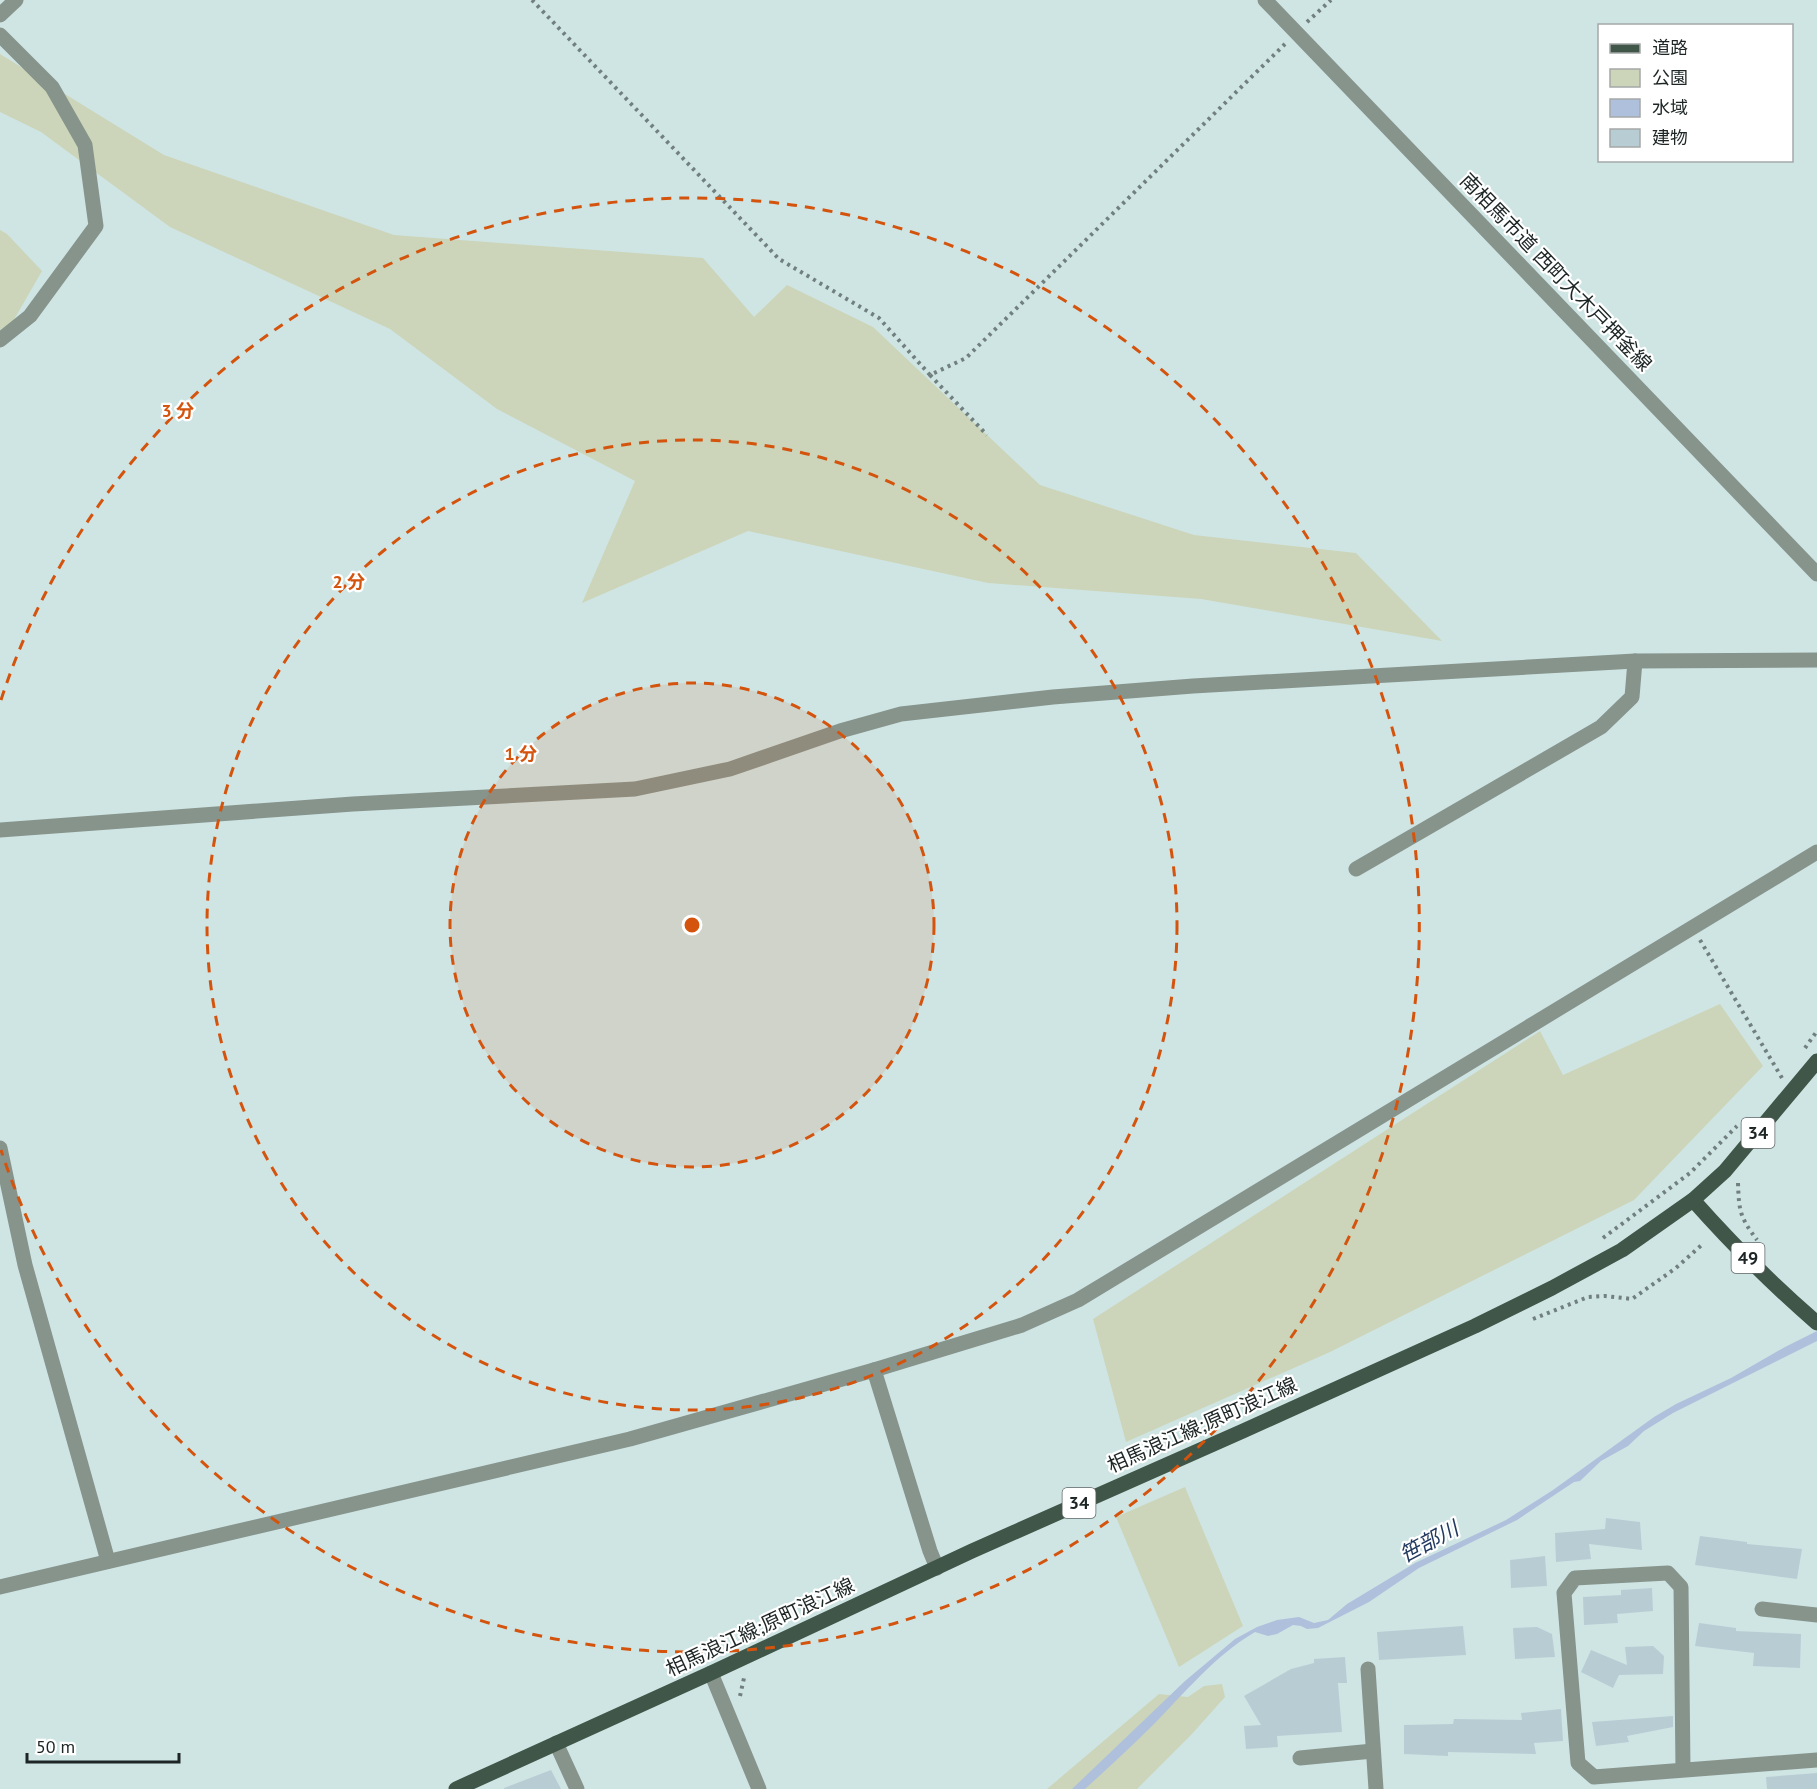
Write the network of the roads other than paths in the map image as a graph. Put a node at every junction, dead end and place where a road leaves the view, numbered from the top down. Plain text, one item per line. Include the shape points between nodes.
1 (16, 0) edge
2 (1265, 0) edge
3 (0, 15) edge
4 (0, 35) edge
5 (0, 340) edge
6 (1817, 574) edge
7 (1817, 660) edge
8 (1635, 661) junction
9 (0, 830) edge
10 (1817, 852) edge
11 (1356, 869) dead end
12 (1817, 1061) edge
13 (0, 1148) edge
14 (1693, 1200) junction
15 (1817, 1323) edge
16 (874, 1370) junction
17 (108, 1561) junction
18 (937, 1568) junction
19 (0, 1587) edge
20 (1762, 1609) dead end
21 (1817, 1616) edge
22 (1368, 1669) dead end
23 (711, 1673) junction
24 (556, 1743) junction
25 (1373, 1751) junction
26 (1299, 1758) dead end
27 (1817, 1760) edge
28 (1683, 1770) junction
29 (456, 1789) edge
30 (577, 1789) edge
31 (759, 1789) edge
32 (1376, 1789) edge

1 - 3 street
2 - 6 street, 南相馬市道 西町大木戸押釜線
4 - 5 street via 52,87 85,145 96,226 30,316
7 - 8 street
8 - 9 street via 1193,686 901,714 730,769 635,789 353,804
8 - 11 street via 1632,697 1600,727
10 - 16 street via 1078,1300 1022,1325
12 - 14 main road, 34 via 1725,1171
13 - 17 street via 25,1265
14 - 15 main road, 49
14 - 18 main road, 相馬浪江線;原町浪江線 / 34 via 1622,1250 1474,1326
16 - 17 street via 630,1439
16 - 18 street
17 - 19 street
18 - 23 main road, 相馬浪江線;原町浪江線 / 34
20 - 21 street
22 - 25 street
23 - 24 main road, 相馬浪江線;原町浪江線 / 34
23 - 31 street
24 - 29 main road, 相馬浪江線;原町浪江線 / 34
24 - 30 street
25 - 26 street
25 - 32 street
27 - 28 street
28 - 28 street via 1594,1777 1578,1763 1564,1593 1575,1578 1668,1573 1681,1587

